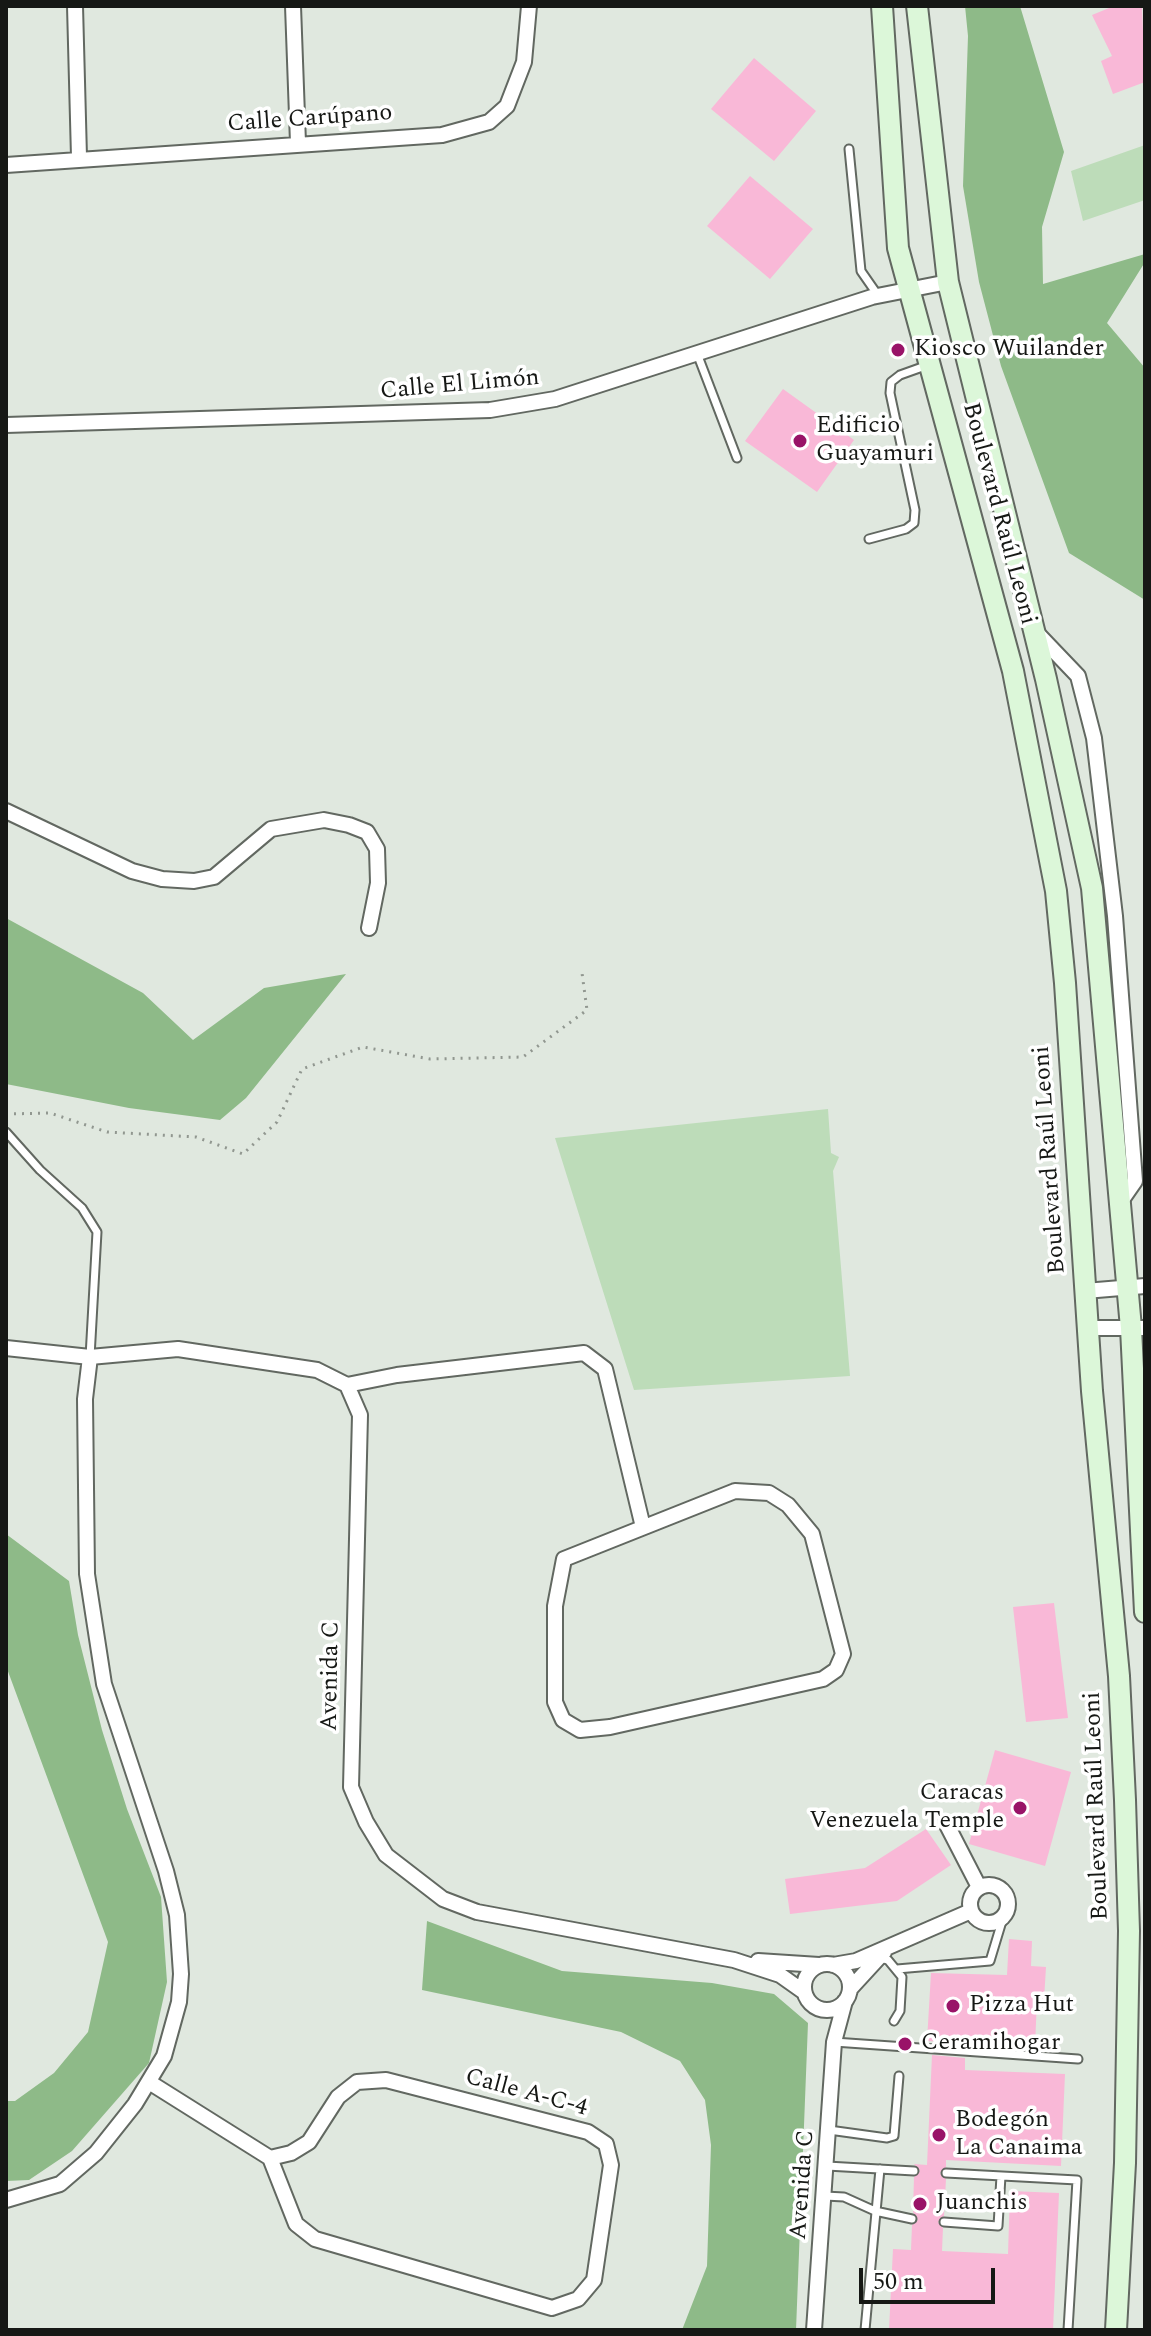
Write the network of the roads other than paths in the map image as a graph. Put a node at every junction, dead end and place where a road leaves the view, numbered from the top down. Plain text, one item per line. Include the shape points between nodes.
1 (75, 6) edge
2 (293, 6) edge
3 (529, 6) edge
4 (882, 6) edge
5 (917, 6) edge
6 (298, 143) junction
7 (849, 149) dead end
8 (79, 157) junction
9 (6, 165) edge
10 (948, 282) junction
11 (908, 290) junction
12 (878, 296) junction
13 (698, 356) junction
14 (930, 365) junction
15 (6, 425) edge
16 (737, 458) dead end
17 (869, 539) dead end
18 (1033, 628) junction
19 (6, 811) edge
20 (369, 928) dead end
21 (6, 1132) edge
22 (1118, 1204) junction
23 (1135, 1288) edge
24 (1085, 1291) junction
25 (1087, 1328) junction
26 (1138, 1328) edge
27 (6, 1348) edge
28 (90, 1357) junction
29 (347, 1385) junction
30 (643, 1527) junction
31 (1145, 1612) edge
32 (947, 1825) dead end
33 (979, 1887) junction
34 (971, 1911) junction
35 (1003, 1918) junction
36 (890, 1946) junction
37 (878, 1958) junction
38 (734, 1960) junction
39 (826, 1965) junction
40 (897, 1969) junction
41 (804, 1992) junction
42 (848, 1995) junction
43 (819, 2009) junction
44 (894, 2021) dead end
45 (834, 2042) junction
46 (1078, 2059) dead end
47 (899, 2076) dead end
48 (149, 2082) junction
49 (829, 2130) junction
50 (270, 2158) junction
51 (827, 2166) junction
52 (880, 2169) junction
53 (914, 2171) dead end
54 (946, 2173) dead end
55 (1001, 2176) junction
56 (825, 2196) junction
57 (6, 2200) edge
58 (875, 2211) junction
59 (912, 2219) dead end
60 (944, 2222) dead end
61 (814, 2330) edge
62 (865, 2330) edge
63 (1068, 2330) edge
64 (1116, 2330) edge

1 - 8 street
2 - 6 street
3 - 6 street, Calle Carúpano via 524,62 507,106 489,122 442,135
4 - 11 main road, Boulevard Raúl Leoni via 898,248
5 - 10 main road, Boulevard Raúl Leoni
6 - 8 street, Calle Carúpano
7 - 12 lane via 861,271
8 - 9 street, Calle Carúpano
10 - 11 street, Calle El Limón
10 - 18 main road, Boulevard Raúl Leoni
11 - 12 street, Calle El Limón
11 - 14 main road, Boulevard Raúl Leoni
12 - 13 street, Calle El Limón
13 - 15 street, Calle El Limón via 555,399 490,410
13 - 16 lane
14 - 17 lane via 891,382 914,523
14 - 24 main road, Boulevard Raúl Leoni via 1013,671 1056,891
18 - 22 main road, Boulevard Raúl Leoni via 1092,888
18 - 22 street via 1078,676 1094,738 1115,916 1135,1181
19 - 20 street via 132,871 194,881 214,877 271,829 324,820 349,825 367,832 377,849 378,883
21 - 28 lane via 82,1208 97,1232
22 - 23 main road, Boulevard Raúl Leoni
23 - 24 street
23 - 26 main road, Boulevard Raúl Leoni
24 - 25 main road, Boulevard Raúl Leoni
25 - 26 street
25 - 64 main road, Boulevard Raúl Leoni via 1119,1676 1126,1813 1125,2176
26 - 31 main road, Boulevard Raúl Leoni
27 - 28 street
28 - 29 street via 178,1349 317,1370
28 - 48 street via 85,1399 87,1574 94,1627 104,1684 177,1915 179,2002 164,2056
29 - 30 street via 584,1353 605,1369
29 - 38 street, Avenida C via 360,1415 351,1787 386,1855 443,1899 477,1912
30 - 30 street via 735,1491 769,1493 788,1505 812,1534 843,1654 836,1670 823,1679 610,1727 580,1730 563,1720 555,1702 555,1606 561,1566 573,1554
32 - 33 street
33 - 34 street via 970,1898
33 - 35 street via 997,1886 1006,1895
34 - 35 street via 982,1922
34 - 36 street, Avenida C
35 - 40 lane via 990,1961
36 - 37 street, Avenida C
36 - 39 street, Avenida C via 856,1961
37 - 40 lane
37 - 42 street, Avenida C
38 - 39 street, Avenida C
38 - 41 street, Avenida C via 780,1975
39 - 41 street via 804,1981
39 - 42 street via 846,1974
40 - 44 lane via 903,1992
41 - 43 street, Avenida C
42 - 43 street via 836,2009
42 - 45 street, Avenida C
43 - 45 street, Avenida C
45 - 46 lane
45 - 49 street, Avenida C
47 - 49 lane via 894,2136
48 - 50 street
48 - 57 street via 113,2133 77,2171 40,2193
49 - 51 street, Avenida C
50 - 50 street, Calle A-C-4 via 309,2142 338,2097 357,2082 386,2080 588,2132 606,2144 611,2165 594,2280 578,2299 552,2308 315,2239 296,2224
51 - 52 lane
51 - 56 street, Avenida C
52 - 53 lane
52 - 58 lane
54 - 55 lane
55 - 60 lane via 998,2226
55 - 63 lane via 1077,2180
56 - 58 lane via 844,2197
56 - 61 street, Avenida C
58 - 59 lane
58 - 62 lane

